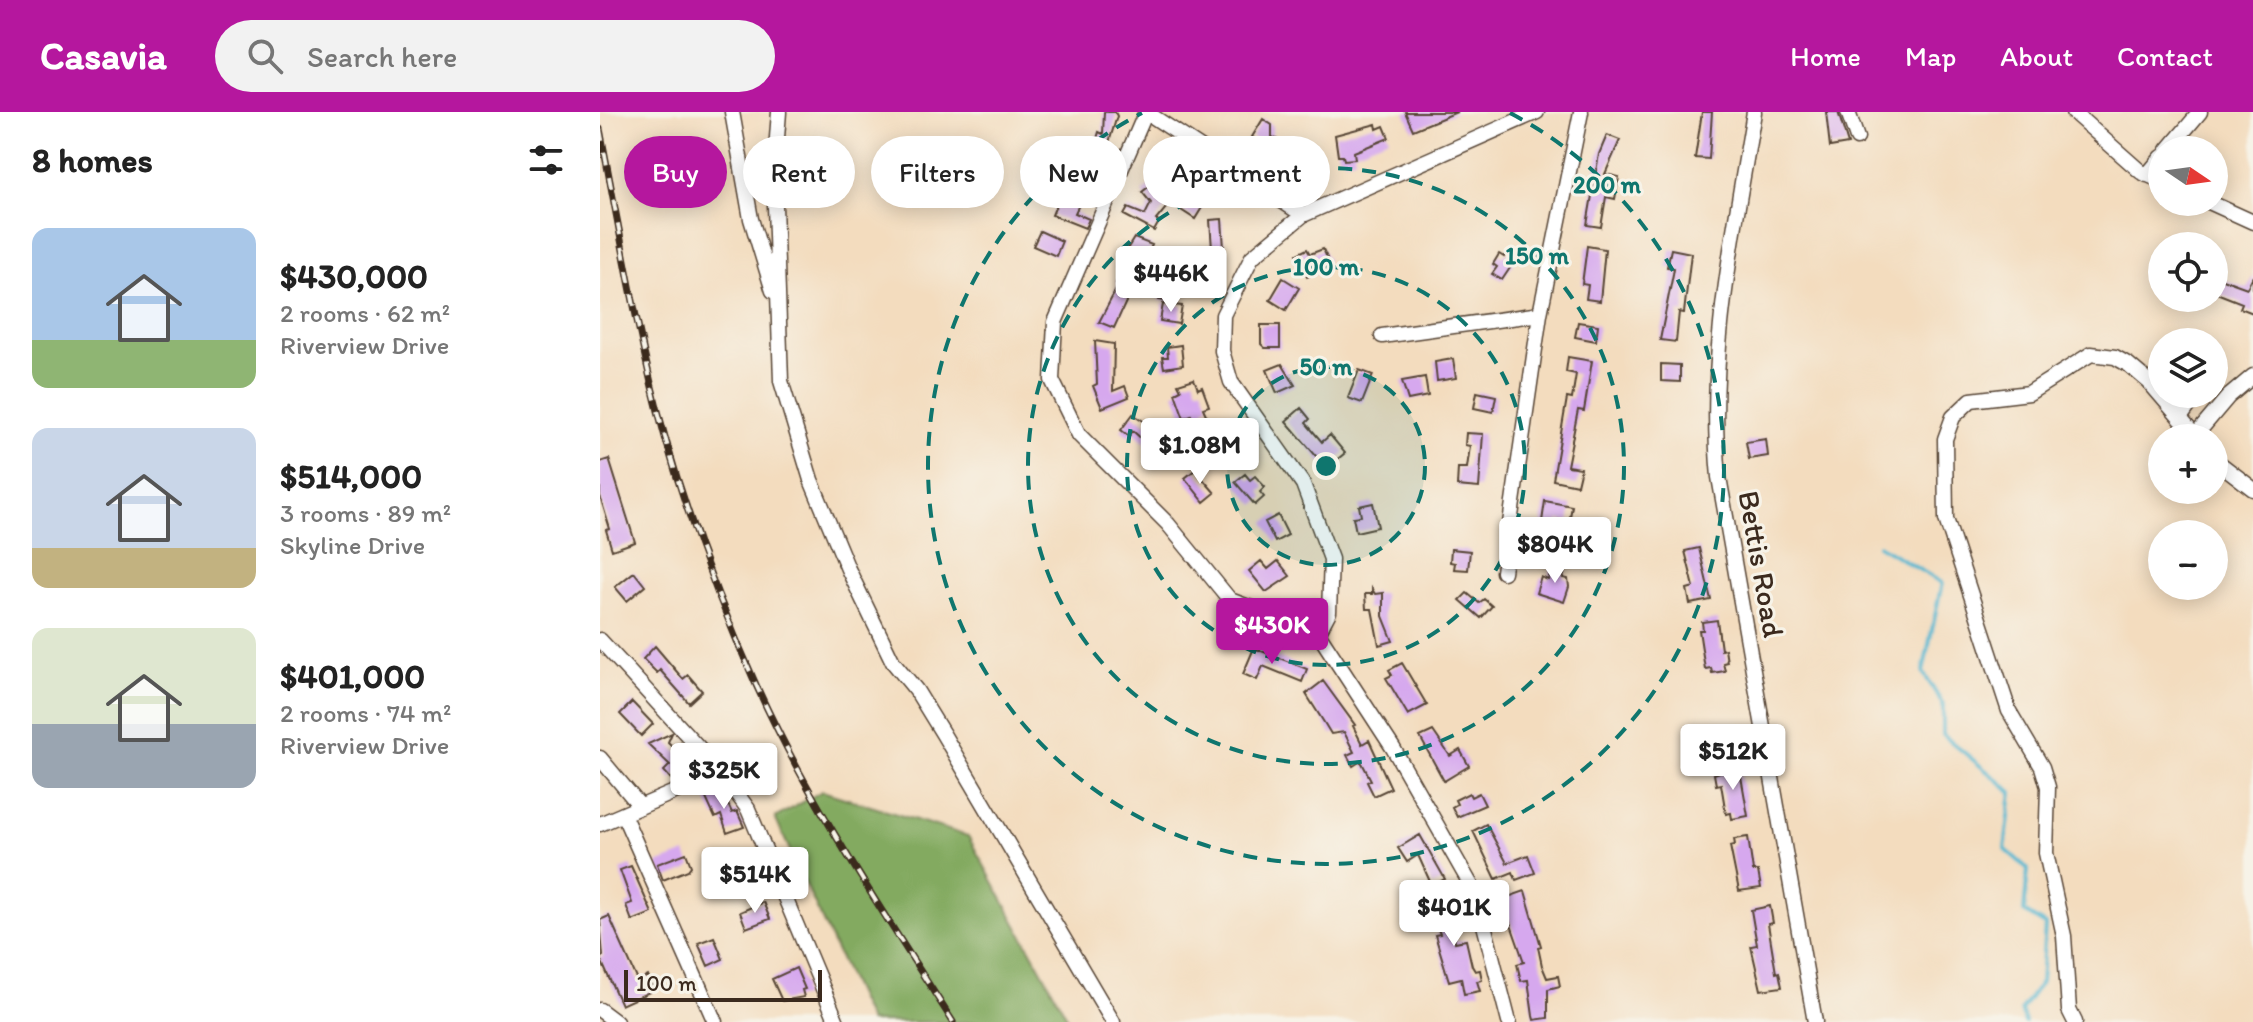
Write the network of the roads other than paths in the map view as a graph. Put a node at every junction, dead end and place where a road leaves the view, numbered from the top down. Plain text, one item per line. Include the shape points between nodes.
1 (732, 112) edge
2 (779, 112) edge
3 (1146, 112) edge
4 (1537, 112) edge
5 (1581, 112) edge
6 (1754, 112) edge
7 (1848, 112) edge
8 (2073, 112) edge
9 (2200, 112) edge
10 (2180, 136) edge
11 (1857, 138) dead end
12 (2147, 175) edge
13 (2228, 211) edge
14 (1303, 215) junction
15 (2253, 222) edge
16 (777, 302) junction
17 (1540, 314) junction
18 (1382, 336) dead end
19 (2253, 376) edge
20 (2148, 380) edge
21 (2173, 408) edge
22 (2187, 408) edge
23 (2180, 418) junction
24 (2185, 424) edge
25 (2206, 424) edge
26 (2228, 470) edge
27 (2253, 489) edge
28 (1503, 572) dead end
29 (1318, 633) junction
30 (600, 640) edge
31 (600, 758) edge
32 (721, 772) junction
33 (640, 806) junction
34 (623, 814) junction
35 (600, 824) edge
36 (600, 1010) edge
37 (616, 1022) edge
38 (715, 1022) edge
39 (837, 1022) edge
40 (1113, 1022) edge
41 (1509, 1022) edge
42 (1815, 1022) edge
43 (2075, 1022) edge

1 - 16 street via 751,219
2 - 16 street via 774,176
3 - 14 street
3 - 29 street via 1055,322 1052,380 1079,435 1168,524 1230,600
4 - 14 street
5 - 17 street
6 - 42 street, Bettis Road via 1718,330 1714,431
7 - 11 street
8 - 12 street
9 - 10 street
13 - 15 street
14 - 29 street via 1252,257 1223,315 1222,351 1231,382 1303,484 1331,559 1329,612
16 - 40 street via 781,381 811,480 848,569 893,662 929,712
17 - 18 street
17 - 28 street
19 - 25 street
20 - 43 street via 2115,357 2091,354 2029,393 1971,400 1953,417 1945,439 1946,519 2009,711 2048,787 2046,853
21 - 23 street
22 - 23 street
23 - 24 street
26 - 27 street
29 - 41 street via 1393,748 1476,894
30 - 32 street
31 - 33 street
32 - 33 street
32 - 39 street via 748,809
33 - 34 street
34 - 35 street
34 - 38 street
36 - 37 street

